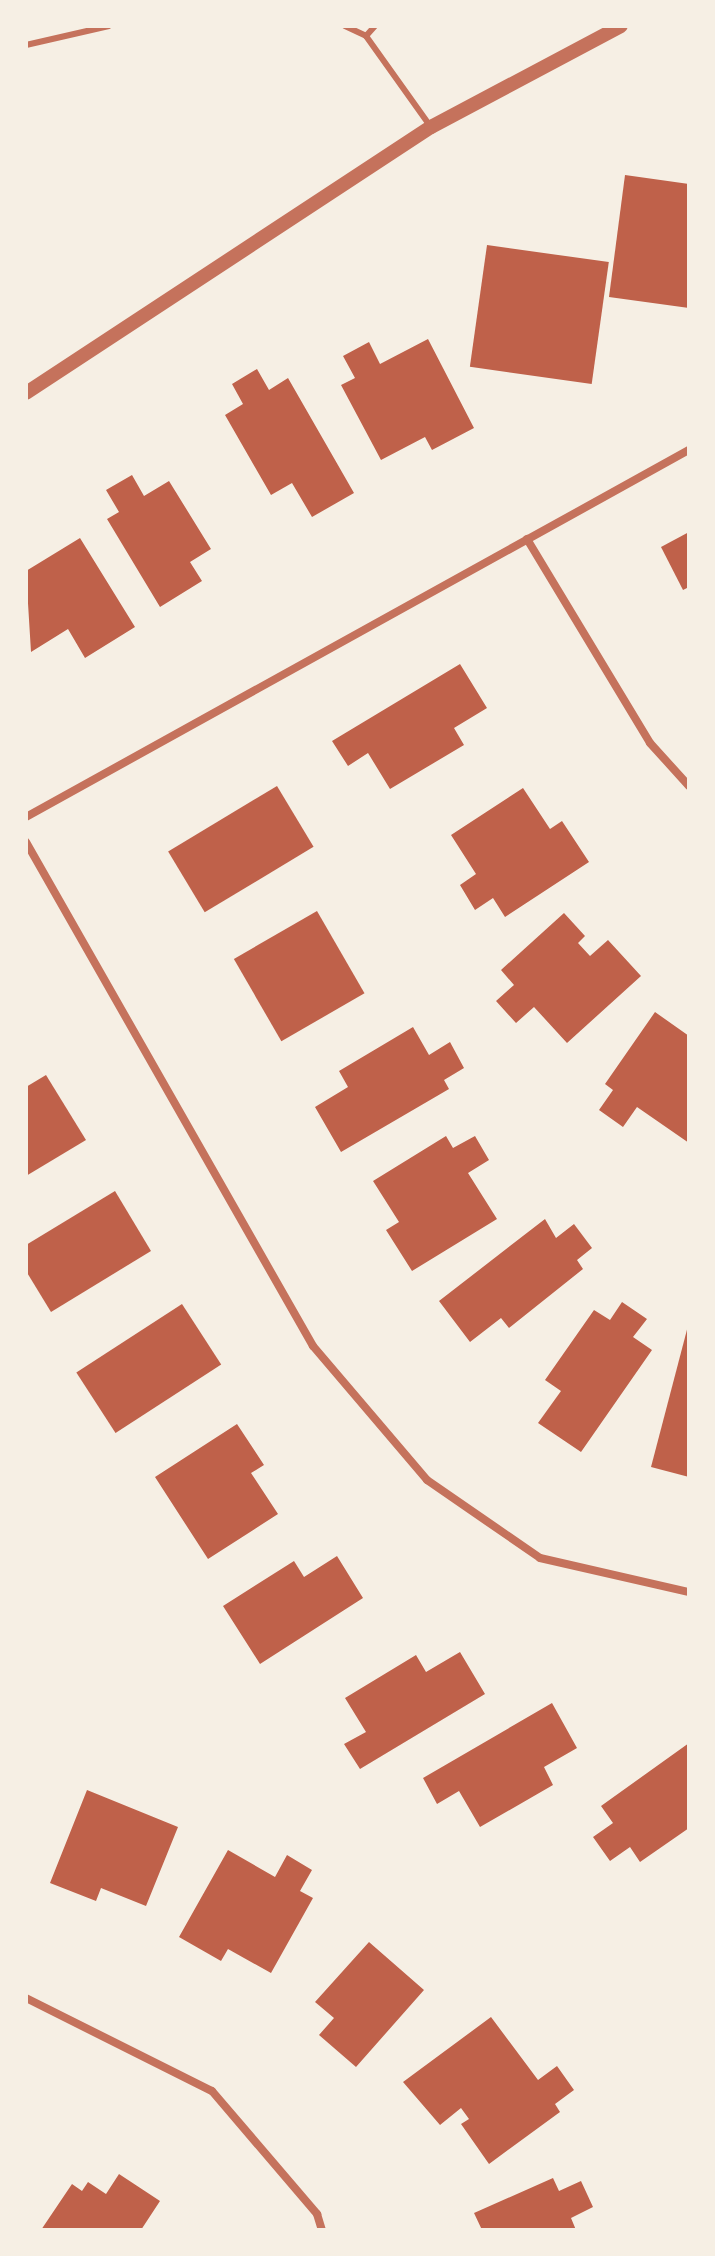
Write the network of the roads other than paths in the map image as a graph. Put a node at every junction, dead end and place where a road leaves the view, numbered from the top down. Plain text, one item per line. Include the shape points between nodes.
1 (109, 26) edge
2 (345, 26) edge
3 (375, 26) edge
4 (621, 26) edge
5 (366, 36) junction
6 (26, 45) edge
7 (431, 127) junction
8 (26, 393) edge
9 (689, 450) edge
10 (527, 539) junction
11 (689, 786) edge
12 (26, 817) edge
13 (26, 842) edge
14 (689, 1592) edge
15 (26, 1998) edge
16 (322, 2230) edge

1 - 6 lane
2 - 5 lane
3 - 5 lane
4 - 7 street
5 - 7 lane
7 - 8 street
9 - 10 street
10 - 11 street via 650,743
10 - 12 street
13 - 14 street via 313,1346 427,1480 540,1558
15 - 16 street via 212,2091 317,2214

